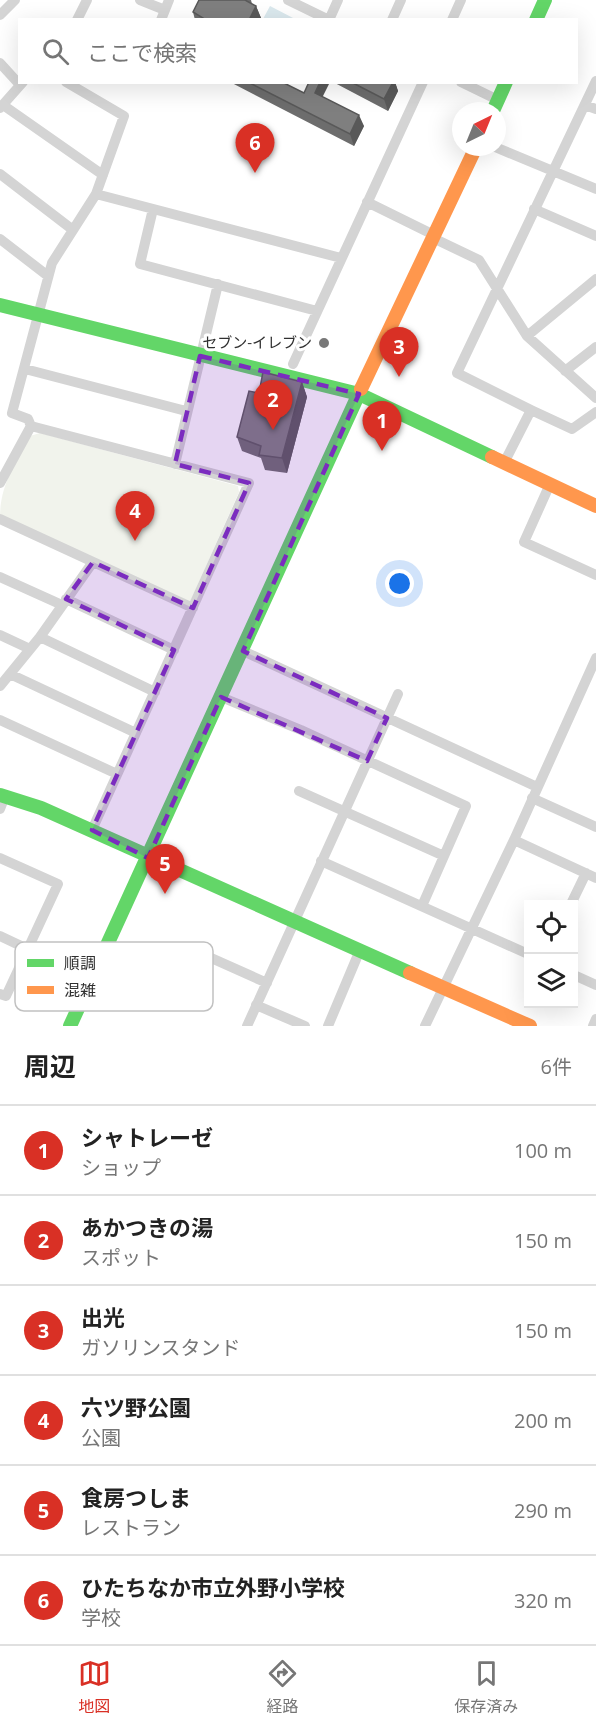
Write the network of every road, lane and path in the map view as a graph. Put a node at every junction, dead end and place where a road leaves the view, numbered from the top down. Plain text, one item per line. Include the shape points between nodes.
1 (15, 0) edge
2 (87, 0) edge
3 (140, 0) edge
4 (288, 0) edge
5 (338, 0) edge
6 (401, 0) edge
7 (461, 0) edge
8 (545, 0) edge
9 (165, 10) edge
10 (1, 11) edge
11 (78, 18) edge
12 (325, 18) edge
13 (330, 18) edge
14 (393, 18) edge
15 (453, 18) edge
16 (537, 18) edge
17 (0, 63) edge
18 (18, 80) edge
19 (596, 81) edge
20 (22, 84) edge
21 (69, 84) edge
22 (422, 84) edge
23 (464, 84) edge
24 (505, 84) edge
25 (489, 102) edge
26 (497, 102) edge
27 (585, 105) junction
28 (2, 107) edge
29 (596, 109) edge
30 (506, 151) edge
31 (472, 156) edge
32 (553, 170) junction
33 (0, 174) edge
34 (103, 175) junction
35 (596, 189) edge
36 (96, 194) junction
37 (367, 202) junction
38 (153, 209) junction
39 (534, 210) junction
40 (73, 230) junction
41 (596, 236) edge
42 (434, 237) junction
43 (0, 239) edge
44 (340, 258) junction
45 (48, 276) junction
46 (596, 279) edge
47 (218, 284) junction
48 (496, 290) junction
49 (0, 305) edge
50 (317, 311) junction
51 (40, 315) junction
52 (527, 336) junction
53 (596, 346) edge
54 (200, 356) junction
55 (293, 364) dead end
56 (25, 369) junction
57 (565, 371) junction
58 (359, 394) junction
59 (596, 398) edge
60 (531, 410) junction
61 (186, 411) junction
62 (596, 412) edge
63 (31, 426) junction
64 (504, 463) junction
65 (175, 464) junction
66 (4, 467) edge
67 (0, 483) edge
68 (550, 484) junction
69 (596, 506) edge
70 (0, 519) edge
71 (93, 562) junction
72 (596, 575) edge
73 (0, 577) edge
74 (64, 602) junction
75 (193, 608) junction
76 (0, 635) edge
77 (40, 637) junction
78 (30, 649) junction
79 (174, 650) junction
80 (243, 651) junction
81 (595, 663) edge
82 (10, 674) junction
83 (0, 686) edge
84 (155, 692) junction
85 (398, 694) dead end
86 (221, 697) junction
87 (387, 718) junction
88 (0, 720) edge
89 (136, 733) junction
90 (367, 761) junction
91 (117, 774) junction
92 (537, 787) junction
93 (299, 791) dead end
94 (532, 798) junction
95 (2, 800) edge
96 (344, 813) junction
97 (596, 827) edge
98 (92, 830) junction
99 (514, 840) junction
100 (444, 856) junction
101 (0, 858) edge
102 (148, 858) junction
103 (321, 861) junction
104 (591, 876) edge
105 (574, 900) edge
106 (422, 906) junction
107 (293, 921) junction
108 (471, 928) junction
109 (0, 936) edge
110 (31, 942) edge
111 (108, 942) edge
112 (15, 943) edge
113 (360, 950) junction
114 (524, 952) edge
115 (213, 959) edge
116 (15, 977) edge
117 (578, 977) edge
118 (267, 983) junction
119 (596, 985) edge
120 (443, 986) junction
121 (0, 994) edge
122 (256, 1005) junction
123 (77, 1011) edge
124 (596, 1019) edge
125 (70, 1026) edge
126 (247, 1026) edge
127 (305, 1026) edge
128 (328, 1026) edge
129 (425, 1026) edge
130 (530, 1026) edge
131 (593, 1026) edge

1 - 10 street
2 - 11 street
3 - 9 street
4 - 12 street
5 - 13 street
6 - 14 street
7 - 15 street
8 - 16 street
17 - 18 street
19 - 27 street
20 - 28 street
21 - 34 street via 124,116
22 - 37 street
23 - 25 street
24 - 26 street
27 - 29 street
27 - 32 street
28 - 34 street
30 - 32 street
31 - 42 street
32 - 35 street
32 - 39 street
33 - 40 street
34 - 36 street
36 - 38 street
36 - 40 street
37 - 42 street
37 - 44 street
38 - 44 street
38 - 47 street via 140,264
39 - 41 street
39 - 48 street
40 - 45 street
42 - 48 street via 479,260
42 - 58 street
43 - 45 street
44 - 50 street
45 - 51 street
46 - 52 street
47 - 50 street
47 - 54 street
48 - 52 street
48 - 60 street via 457,374
49 - 51 street
50 - 55 street
51 - 54 street
51 - 56 street
52 - 57 street
53 - 57 street
54 - 58 street
54 - 61 street
56 - 61 street
56 - 63 street via 12,413 28,419
57 - 59 street
58 - 64 street
58 - 80 street
60 - 62 street via 572,429
60 - 64 street
61 - 65 street
63 - 65 street
63 - 66 street
64 - 68 street
65 - 75 street via 249,483
66 - 67 street
68 - 69 street
68 - 72 street via 524,542
70 - 71 street
71 - 74 street
71 - 75 street
73 - 74 street
74 - 77 street
74 - 79 street
75 - 79 street
76 - 78 street
77 - 78 street
77 - 84 street
78 - 82 street
79 - 84 street
80 - 86 street
80 - 87 street
81 - 92 street
82 - 83 street
82 - 89 street
84 - 89 street
85 - 87 street
86 - 90 street
86 - 102 street
87 - 90 street
87 - 92 street
88 - 91 street
89 - 91 street
90 - 96 street
90 - 100 street via 466,806
91 - 98 street
92 - 94 street
93 - 96 street
94 - 97 street
94 - 99 street
95 - 98 street via 41,808
96 - 100 street
96 - 103 street
98 - 102 street
99 - 104 street
99 - 108 street
100 - 106 street
101 - 110 street via 58,884
102 - 107 street
102 - 111 street
103 - 106 street
103 - 107 street
104 - 105 street
106 - 108 street
107 - 113 street
107 - 118 street
108 - 114 street
108 - 120 street
109 - 112 street
113 - 120 street
113 - 128 street
115 - 118 street
116 - 121 street via 6,996
117 - 119 street
118 - 122 street
120 - 129 street
120 - 130 street
122 - 126 street
122 - 127 street
123 - 125 street
124 - 131 street

